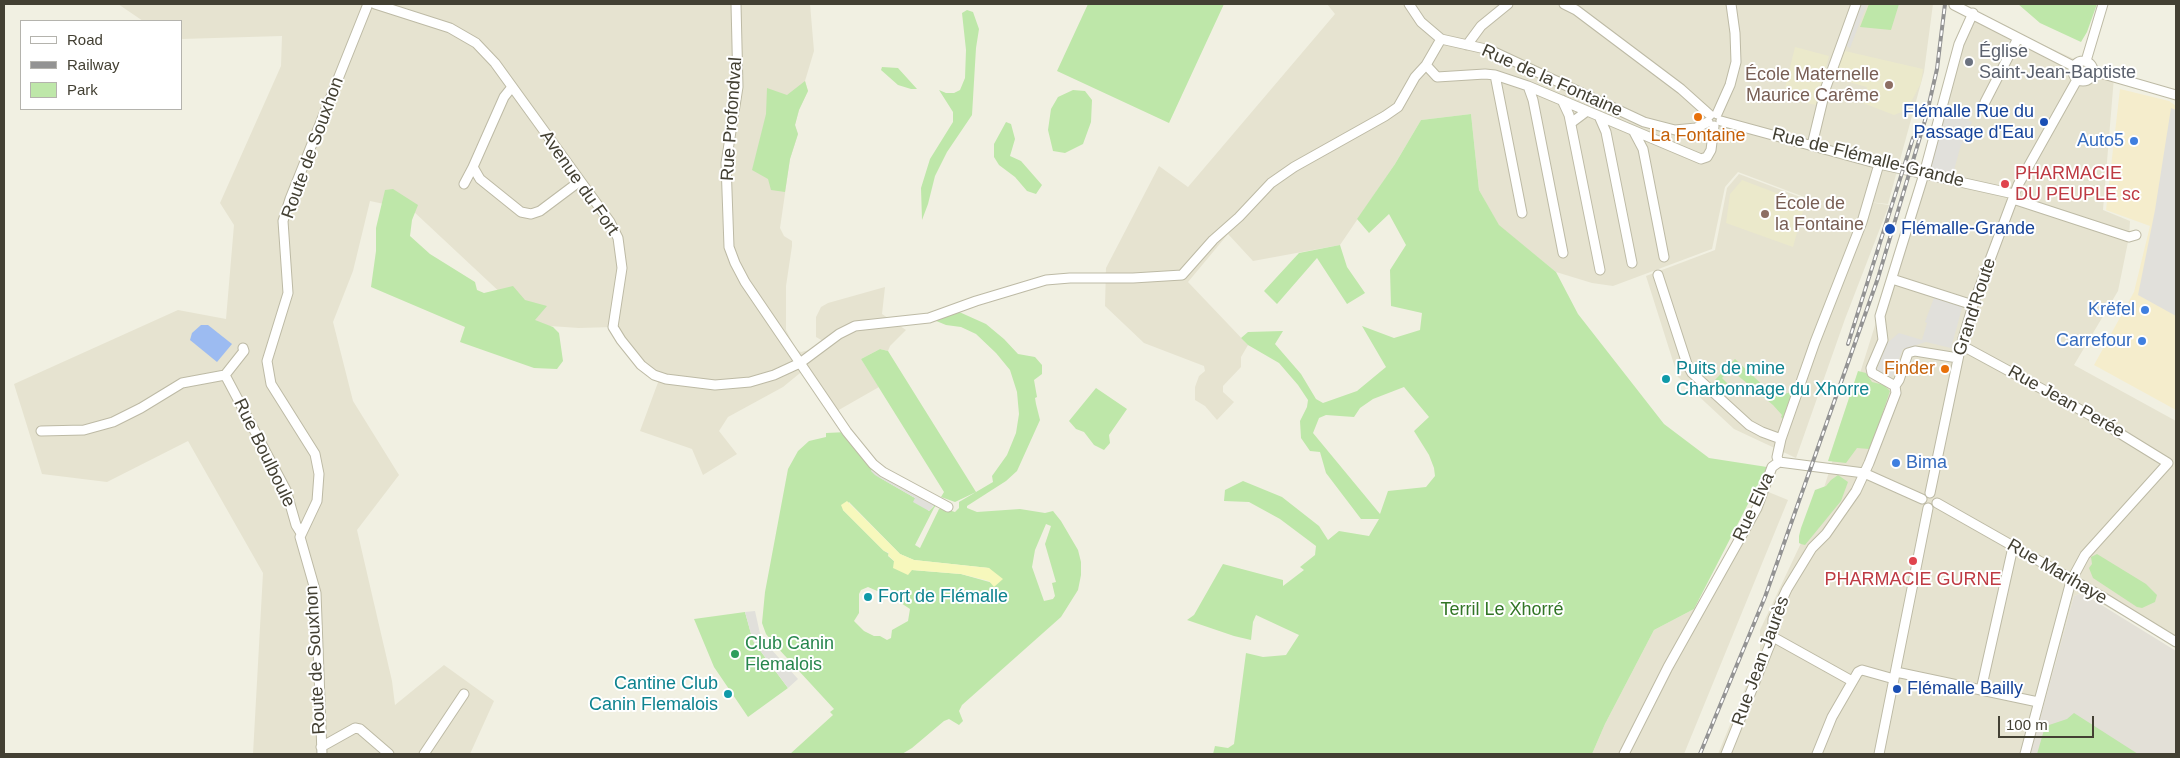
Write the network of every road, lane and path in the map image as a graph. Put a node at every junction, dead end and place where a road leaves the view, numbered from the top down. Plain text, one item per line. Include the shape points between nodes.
1 (369, 4) edge
2 (736, 4) edge
3 (1409, 4) edge
4 (1508, 4) edge
5 (1564, 4) edge
6 (1731, 4) edge
7 (1856, 4) edge
8 (2103, 4) edge
9 (1954, 5) dead end
10 (1973, 14) junction
11 (2018, 38) junction
12 (1441, 39) junction
13 (1467, 45) junction
14 (2086, 61) junction
15 (1426, 65) junction
16 (2075, 67) junction
17 (2093, 71) junction
18 (1495, 75) junction
19 (2078, 78) junction
20 (1516, 82) junction
21 (1528, 86) junction
22 (512, 87) junction
23 (1499, 95) junction
24 (1550, 95) junction
25 (2176, 95) edge
26 (1562, 100) junction
27 (1985, 102) dead end
28 (1535, 108) junction
29 (1587, 111) junction
30 (1599, 116) junction
31 (1714, 120) junction
32 (1571, 123) junction
33 (1625, 128) junction
34 (1634, 132) junction
35 (1608, 139) junction
36 (1661, 143) junction
37 (1812, 145) junction
38 (1644, 157) junction
39 (1879, 164) junction
40 (473, 167) junction
41 (1924, 174) junction
42 (580, 181) junction
43 (464, 184) dead end
44 (2014, 197) junction
45 (1522, 213) dead end
46 (2136, 235) dead end
47 (1563, 253) dead end
48 (1664, 257) dead end
49 (1632, 263) dead end
50 (1600, 270) dead end
51 (1658, 275) dead end
52 (1892, 279) junction
53 (1973, 305) junction
54 (1961, 345) junction
55 (243, 348) dead end
56 (1958, 358) junction
57 (800, 363) junction
58 (225, 375) junction
59 (1895, 386) junction
60 (41, 431) dead end
61 (1781, 438) junction
62 (1780, 462) junction
63 (1864, 473) junction
64 (1930, 493) junction
65 (1922, 499) junction
66 (1937, 503) junction
67 (948, 507) dead end
68 (1928, 508) junction
69 (301, 533) junction
70 (2013, 547) junction
71 (2070, 581) junction
72 (1773, 637) junction
73 (2176, 642) edge
74 (1895, 676) junction
75 (1852, 680) junction
76 (1981, 690) junction
77 (464, 694) dead end
78 (2038, 702) junction
79 (321, 750) edge
80 (388, 754) edge
81 (424, 754) edge
82 (1624, 754) edge
83 (1726, 754) edge
84 (1818, 754) edge
85 (1879, 754) edge
86 (2026, 754) edge

1 - 22 street, Avenue du Fort via 450,28 476,43
1 - 69 street, Route de Souxhon via 290,199 284,221 288,293 266,360 271,384 315,454 320,474 317,501
2 - 57 street, Rue Profondval via 738,87 726,163 729,247 745,282
3 - 12 street, Rue de la Fontaine via 1421,22
4 - 13 street via 1480,26
5 - 31 street, Rue de Flémalle-Grande via 1681,89
6 - 31 street via 1736,62 1730,85
7 - 37 street via 1826,87
8 - 14 street
9 - 10 street
10 - 11 street
10 - 41 street via 1959,44
11 - 16 street
11 - 27 street
12 - 13 street, Rue de la Fontaine
12 - 15 street
13 - 31 street, Rue de la Fontaine via 1490,50 1644,122 1674,130 1696,128
14 - 16 street via 2078,62
14 - 17 street
15 - 18 street via 1434,75 1442,78 1475,73
15 - 57 street, Avenue du Fort via 1414,77 1398,106 1272,183 1182,275 1051,279 929,318 855,326
16 - 19 street
17 - 19 street via 2087,80
17 - 25 street
18 - 20 street
18 - 23 street
19 - 44 street, Grand'Route
20 - 21 street
20 - 23 street
21 - 24 street
21 - 28 street
22 - 40 street via 504,97
22 - 42 street, Avenue du Fort
23 - 45 street
24 - 26 street
24 - 28 street
26 - 29 street
26 - 32 street
28 - 47 street
29 - 30 street
29 - 32 street
30 - 33 street
30 - 35 street
31 - 36 street via 1711,150 1707,157 1701,159
31 - 37 street, Rue de Flémalle-Grande
32 - 50 street
33 - 34 street
33 - 35 street
34 - 36 street
34 - 38 street
35 - 49 street
36 - 38 street
37 - 39 street, Rue de Flémalle-Grande
38 - 48 street
39 - 41 street, Rue de Flémalle-Grande
39 - 61 street, Rue Elva via 1858,233
40 - 42 street via 480,179 521,212 531,214 540,211
40 - 43 street
41 - 44 street, Rue de Flémalle-Grande
41 - 52 street
42 - 57 street, Avenue du Fort via 618,238 622,268 613,327 641,365 666,380 715,385 750,382
44 - 46 street, Rue de Flémalle-Grande via 2129,237
44 - 53 street, Grand'Route
51 - 61 street via 1692,373 1749,425
52 - 53 street
52 - 59 street via 1880,316 1882,340 1871,368 1875,376
53 - 54 street, Grand'Route
54 - 56 street, Grand'Route
54 - 71 street, Rue Jean Perée via 2082,410 2168,463 2085,555
55 - 58 street
56 - 59 street, Rue Jean Jaurès via 1915,351 1908,353
56 - 64 street, Grand'Route
57 - 67 street via 873,464
58 - 60 street via 182,383 113,422 84,430
58 - 69 street, Rue Boulboule via 286,490
59 - 63 street, Rue Jean Jaurès via 1896,394
61 - 62 street, Rue Elva
62 - 63 street
62 - 82 street, Rue Elva via 1772,468 1757,508 1668,667
63 - 65 street
63 - 72 street, Rue Jean Jaurès via 1856,492 1812,548 1787,589 1773,619
64 - 65 street
64 - 66 street via 1935,495
65 - 68 street
66 - 68 street
66 - 70 street, Rue Marihaye
68 - 74 street
69 - 79 street, Route de Souxhon via 316,593
70 - 71 street, Rue Marihaye
70 - 76 street
71 - 73 street, Rue Marihaye
71 - 78 street
72 - 75 street
72 - 83 street, Rue Jean Jaurès
74 - 75 street via 1862,670
74 - 76 street
74 - 85 street
75 - 84 street via 1832,717
76 - 78 street
77 - 81 street
78 - 86 street
79 - 80 street via 355,728

